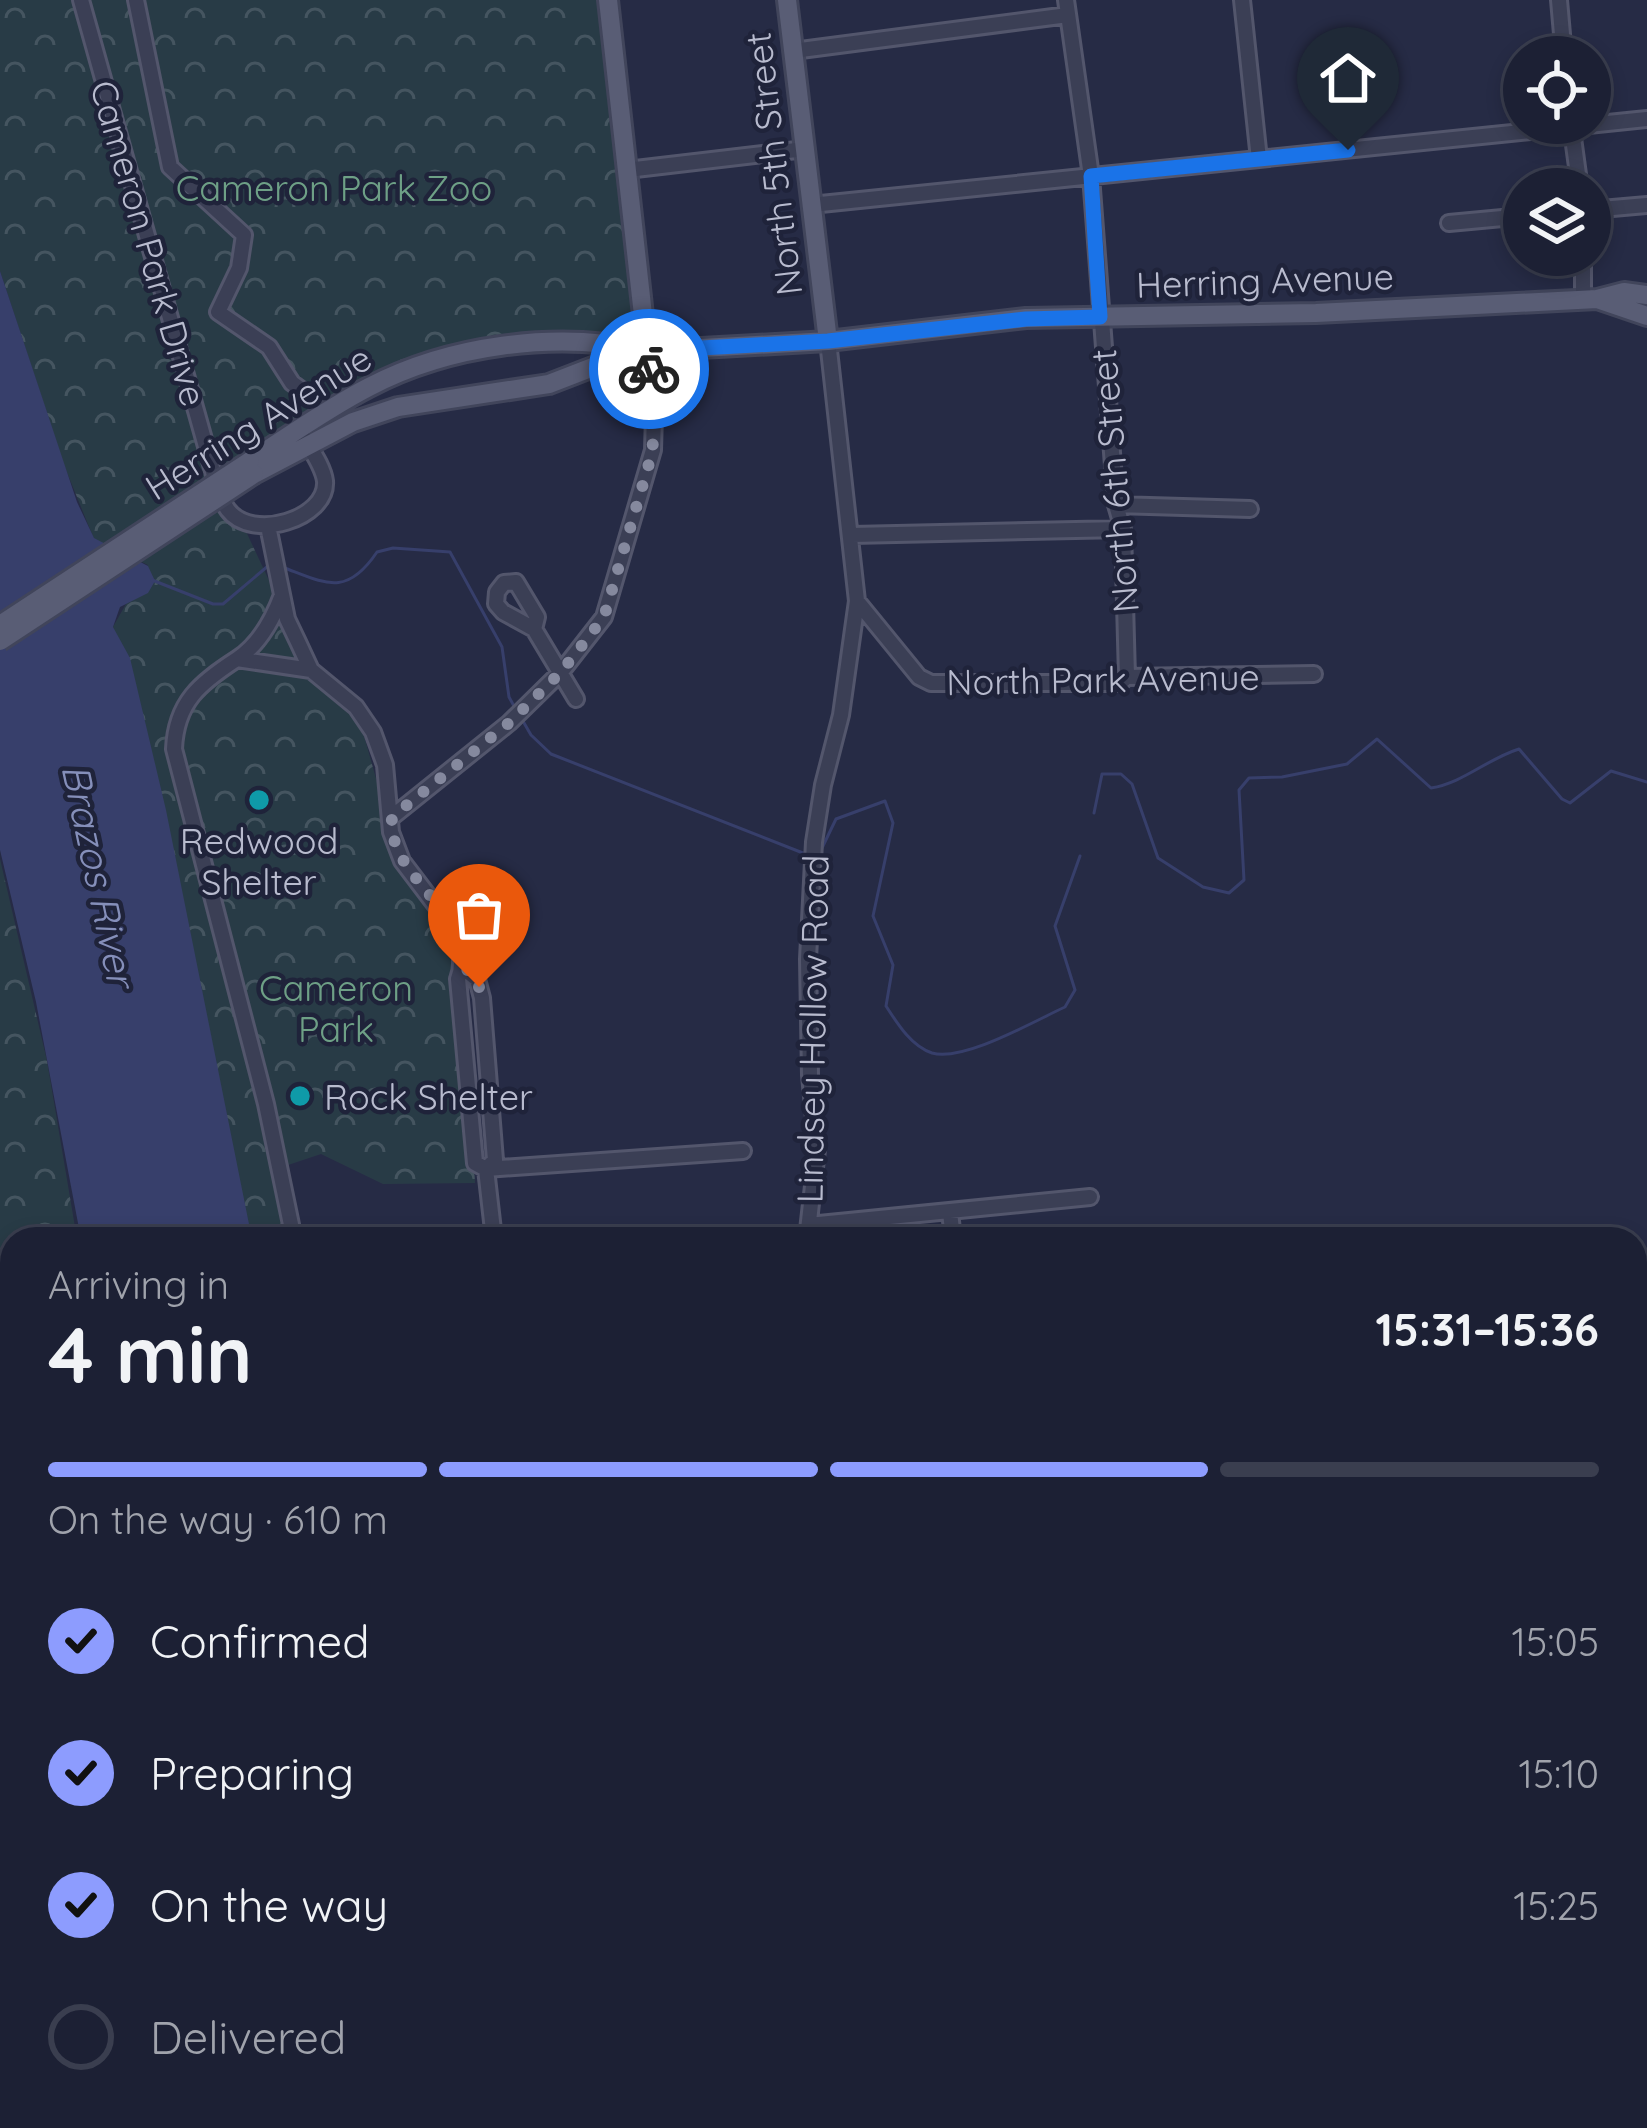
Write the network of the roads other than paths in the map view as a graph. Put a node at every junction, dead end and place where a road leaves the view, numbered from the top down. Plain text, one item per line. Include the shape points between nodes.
1 (81, 0) edge
2 (136, 0) edge
3 (608, 0) edge
4 (787, 0) edge
5 (1242, 0) edge
6 (1558, 0) edge
7 (1067, 8) edge
8 (1562, 36) edge
9 (793, 51) junction
10 (1647, 119) edge
11 (1611, 122) edge
12 (1503, 132) edge
13 (805, 149) junction
14 (1259, 159) junction
15 (627, 170) junction
16 (1091, 176) junction
17 (811, 205) junction
18 (1647, 205) edge
19 (1611, 208) edge
20 (1503, 218) edge
21 (1449, 223) dead end
22 (1586, 276) edge
23 (1647, 295) edge
24 (1590, 299) junction
25 (1647, 316) edge
26 (1100, 317) junction
27 (828, 341) junction
28 (647, 351) junction
29 (307, 394) dead end
30 (304, 438) junction
31 (252, 468) junction
32 (1116, 505) junction
33 (1250, 509) dead end
34 (268, 526) junction
35 (1123, 529) junction
36 (851, 535) junction
37 (282, 596) junction
38 (857, 601) junction
39 (0, 626) edge
40 (534, 629) dead end
41 (0, 641) edge
42 (237, 659) junction
43 (311, 670) junction
44 (561, 672) junction
45 (1314, 674) dead end
46 (1127, 677) junction
47 (576, 699) dead end
48 (387, 778) junction
49 (416, 798) junction
50 (392, 817) junction
51 (463, 968) junction
52 (743, 1150) dead end
53 (486, 1169) junction
54 (1090, 1197) dead end
55 (950, 1212) junction
56 (292, 1227) edge
57 (493, 1227) edge
58 (809, 1227) edge
59 (844, 1227) edge
60 (951, 1227) edge

1 - 34 street, Cameron Park Drive via 214,475 229,511
2 - 29 street via 170,167 244,236 218,312 268,347
3 - 15 main road
4 - 9 main road, North 5th Street
5 - 14 street
6 - 8 street
7 - 9 street
7 - 16 street, North 6th Street
9 - 13 main road, North 5th Street
10 - 11 street
12 - 14 street
13 - 15 street
13 - 17 main road, North 5th Street
14 - 16 street
15 - 28 main road
16 - 17 street
16 - 26 street, North 6th Street
17 - 27 main road, North 5th Street
18 - 19 street
20 - 21 street
22 - 24 street
23 - 24 main road, Herring Avenue
24 - 25 main road, Herring Avenue
24 - 26 main road, Herring Avenue
26 - 27 main road, Herring Avenue
26 - 32 street, North 6th Street
27 - 28 main road, Herring Avenue
27 - 36 street, North 5th Street
28 - 30 main road, Herring Avenue via 549,384 398,407
28 - 30 main road, Herring Avenue via 556,342 460,354 369,387
28 - 44 street via 654,416 645,487 604,617
30 - 31 main road, Herring Avenue
30 - 34 street via 325,488 297,516
31 - 39 main road, Herring Avenue, bridge
31 - 41 main road, Herring Avenue, bridge
32 - 33 street
32 - 35 street, North 6th Street
34 - 37 street
35 - 36 street
35 - 46 street, North 6th Street
36 - 38 street, Lindsey Hollow Road
37 - 42 street via 259,639
37 - 43 street
38 - 46 street, North Park Avenue via 926,681
38 - 58 street, Lindsey Hollow Road via 812,863 810,1075 818,1150
40 - 44 street
42 - 43 street
42 - 56 street via 187,699 174,749
43 - 48 street via 356,707
44 - 47 street
44 - 49 street
45 - 46 street, North Park Avenue
48 - 49 street
48 - 50 street
49 - 50 street
50 - 51 street via 403,861 452,927
51 - 53 street via 475,1162
51 - 53 street via 482,998 495,1160
52 - 53 street
53 - 57 street
54 - 55 street
55 - 59 street
55 - 60 street

